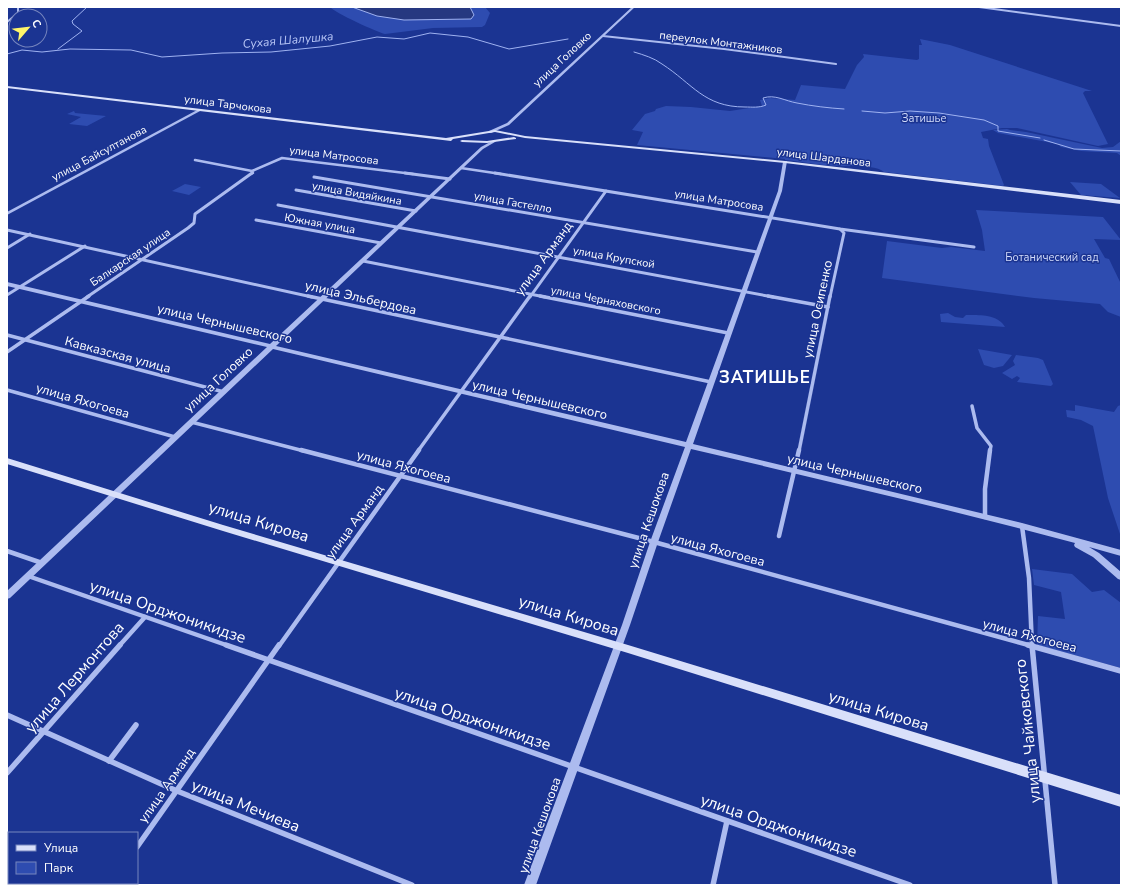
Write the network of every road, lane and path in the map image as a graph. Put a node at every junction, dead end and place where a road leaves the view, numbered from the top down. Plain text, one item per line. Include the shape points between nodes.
1 (18, 7) edge
2 (634, 7) edge
3 (979, 7) edge
4 (7, 22) edge
5 (1121, 26) edge
6 (603, 36) junction
7 (836, 64) dead end
8 (7, 87) edge
9 (200, 110) junction
10 (505, 126) junction
11 (490, 132) junction
12 (505, 133) junction
13 (480, 135) junction
14 (525, 137) junction
15 (447, 139) junction
16 (503, 139) junction
17 (494, 141) junction
18 (481, 142) junction
19 (482, 148) junction
20 (195, 160) dead end
21 (785, 162) junction
22 (461, 168) junction
23 (252, 171) junction
24 (314, 177) dead end
25 (450, 179) junction
26 (296, 190) dead end
27 (606, 191) junction
28 (431, 197) junction
29 (1121, 202) edge
30 (278, 205) dead end
31 (416, 211) junction
32 (7, 214) edge
33 (769, 217) junction
34 (256, 220) dead end
35 (583, 223) junction
36 (399, 227) junction
37 (840, 229) junction
38 (7, 230) edge
39 (30, 234) junction
40 (381, 243) junction
41 (86, 246) junction
42 (974, 247) dead end
43 (7, 248) edge
44 (757, 252) junction
45 (559, 256) junction
46 (143, 259) junction
47 (363, 261) junction
48 (7, 284) edge
49 (19, 287) junction
50 (743, 290) junction
51 (531, 294) junction
52 (7, 295) edge
53 (322, 299) junction
54 (81, 301) junction
55 (828, 307) junction
56 (728, 333) junction
57 (7, 335) edge
58 (500, 338) junction
59 (25, 340) junction
60 (272, 346) junction
61 (7, 352) edge
62 (711, 382) junction
63 (7, 390) edge
64 (224, 392) junction
65 (460, 392) junction
66 (972, 406) dead end
67 (192, 422) junction
68 (175, 437) junction
69 (688, 446) junction
70 (7, 461) edge
71 (795, 471) junction
72 (401, 476) junction
73 (115, 494) junction
74 (985, 517) junction
75 (1022, 526) junction
76 (779, 536) dead end
77 (1067, 539) junction
78 (654, 542) junction
79 (7, 551) edge
80 (1121, 553) edge
81 (339, 561) junction
82 (42, 563) junction
83 (28, 576) junction
84 (1121, 577) edge
85 (7, 596) edge
86 (144, 617) junction
87 (618, 646) junction
88 (1032, 646) junction
89 (269, 660) junction
90 (1121, 671) edge
91 (7, 716) edge
92 (136, 725) dead end
93 (44, 732) junction
94 (109, 761) junction
95 (574, 767) junction
96 (7, 773) edge
97 (1044, 778) junction
98 (177, 792) junction
99 (1121, 801) edge
100 (727, 821) junction
101 (138, 846) edge
102 (412, 885) edge
103 (530, 885) edge
104 (713, 885) edge
105 (910, 885) edge
106 (1054, 885) edge

1 - 4 street via 18,13
2 - 6 street, улица Головко
3 - 5 street
6 - 7 street, переулок Монтажников
6 - 10 street, улица Головко
8 - 9 main road, улица Тарчокова
9 - 15 main road, улица Тарчокова
9 - 32 street, улица Байсултанова
10 - 11 street
10 - 12 street
11 - 12 main road
11 - 13 main road
12 - 14 main road
12 - 16 main road
13 - 15 main road
13 - 18 main road via 475,139
14 - 16 main road
14 - 21 main road, улица Шарданова
15 - 18 main road
16 - 17 main road
17 - 18 main road
17 - 19 street, улица Головко
18 - 19 street
19 - 22 street, улица Головко
20 - 23 street
21 - 29 main road, улица Шарданова
21 - 33 street, улица Кешокова via 780,191
22 - 25 street, улица Головко
22 - 27 street, улица Матросова
23 - 25 street, улица Матросова via 282,158
23 - 46 street, Балкарская улица via 253,173 195,214 194,223 188,228
24 - 28 street, улица Гастелло
25 - 28 street, улица Головко
26 - 31 street, улица Видяйкина
27 - 33 street, улица Матросова
27 - 35 street, улица Арманд
28 - 31 street, улица Головко
28 - 35 street, улица Гастелло
30 - 36 street, улица Крупской
31 - 36 street, улица Головко
33 - 37 street, улица Матросова
33 - 44 street, улица Кешокова
34 - 40 street, Южная улица
35 - 44 street, улица Гастелло
35 - 45 street, улица Арманд
36 - 40 street, улица Головко
36 - 45 street, улица Крупской
37 - 42 street, улица Матросова
37 - 55 street, улица Осипенко via 844,233
38 - 39 street, улица Эльбердова
39 - 41 street, улица Эльбердова
39 - 43 street
40 - 47 street, улица Головко
41 - 46 street, улица Эльбердова
41 - 49 street
44 - 50 street, улица Кешокова
45 - 50 street, улица Крупской
45 - 51 street, улица Арманд
46 - 53 street, улица Эльбердова
46 - 54 street, Балкарская улица
47 - 51 street, улица Черняховского
47 - 53 street, улица Головко
48 - 49 street, улица Чернышевского
49 - 52 street
49 - 54 street, улица Чернышевского
50 - 55 street, улица Крупской
50 - 56 street, улица Кешокова
51 - 56 street, улица Черняховского
51 - 58 street, улица Арманд
53 - 58 street, улица Эльбердова
53 - 60 street, улица Головко
54 - 59 street, Балкарская улица
54 - 60 street, улица Чернышевского
55 - 71 street, улица Осипенко
56 - 62 street, улица Кешокова
57 - 59 street, Кавказская улица
58 - 62 street, улица Эльбердова
58 - 65 street, улица Арманд
59 - 61 street, Балкарская улица
59 - 64 street, Кавказская улица
60 - 64 street, улица Головко
60 - 65 street, улица Чернышевского
62 - 69 street, улица Кешокова
63 - 68 street, улица Яхогоева
64 - 67 street, улица Головко
65 - 69 street, улица Чернышевского
65 - 72 street, улица Арманд
66 - 74 street via 977,428 991,446 984,477
67 - 68 street, улица Головко
67 - 72 street, улица Яхогоева
68 - 73 street, улица Головко
69 - 71 street, улица Чернышевского
69 - 78 street, улица Кешокова
70 - 73 main road, улица Кирова
71 - 74 street, улица Чернышевского
71 - 76 street, улица Осипенко
72 - 78 street, улица Яхогоева
72 - 81 street, улица Арманд
73 - 81 main road, улица Кирова
73 - 82 street, улица Головко
74 - 75 street, улица Чернышевского
75 - 77 street, улица Чернышевского
75 - 88 street, улица Чайковского via 1029,580
77 - 80 street
77 - 84 street via 1096,555
78 - 87 street, улица Кешокова
78 - 88 street, улица Яхогоева
79 - 82 street
81 - 87 main road, улица Кирова
81 - 89 street, улица Арманд
82 - 83 street, улица Головко
83 - 85 street, улица Головко
83 - 86 street, улица Орджоникидзе
86 - 89 street, улица Орджоникидзе
86 - 93 street, улица Лермонтова
87 - 95 street, улица Кешокова
87 - 97 main road, улица Кирова
88 - 90 street, улица Яхогоева
88 - 97 street, улица Чайковского
89 - 95 street, улица Орджоникидзе
89 - 98 street, улица Арманд
91 - 93 street, улица Мечиева
92 - 94 street
93 - 94 street, улица Мечиева
93 - 96 street, улица Лермонтова
94 - 98 street, улица Мечиева
95 - 100 street, улица Орджоникидзе
95 - 103 street, улица Кешокова
97 - 99 main road, улица Кирова
97 - 106 street, улица Чайковского
98 - 101 street, улица Арманд
98 - 102 street, улица Мечиева
100 - 104 street
100 - 105 street, улица Орджоникидзе

